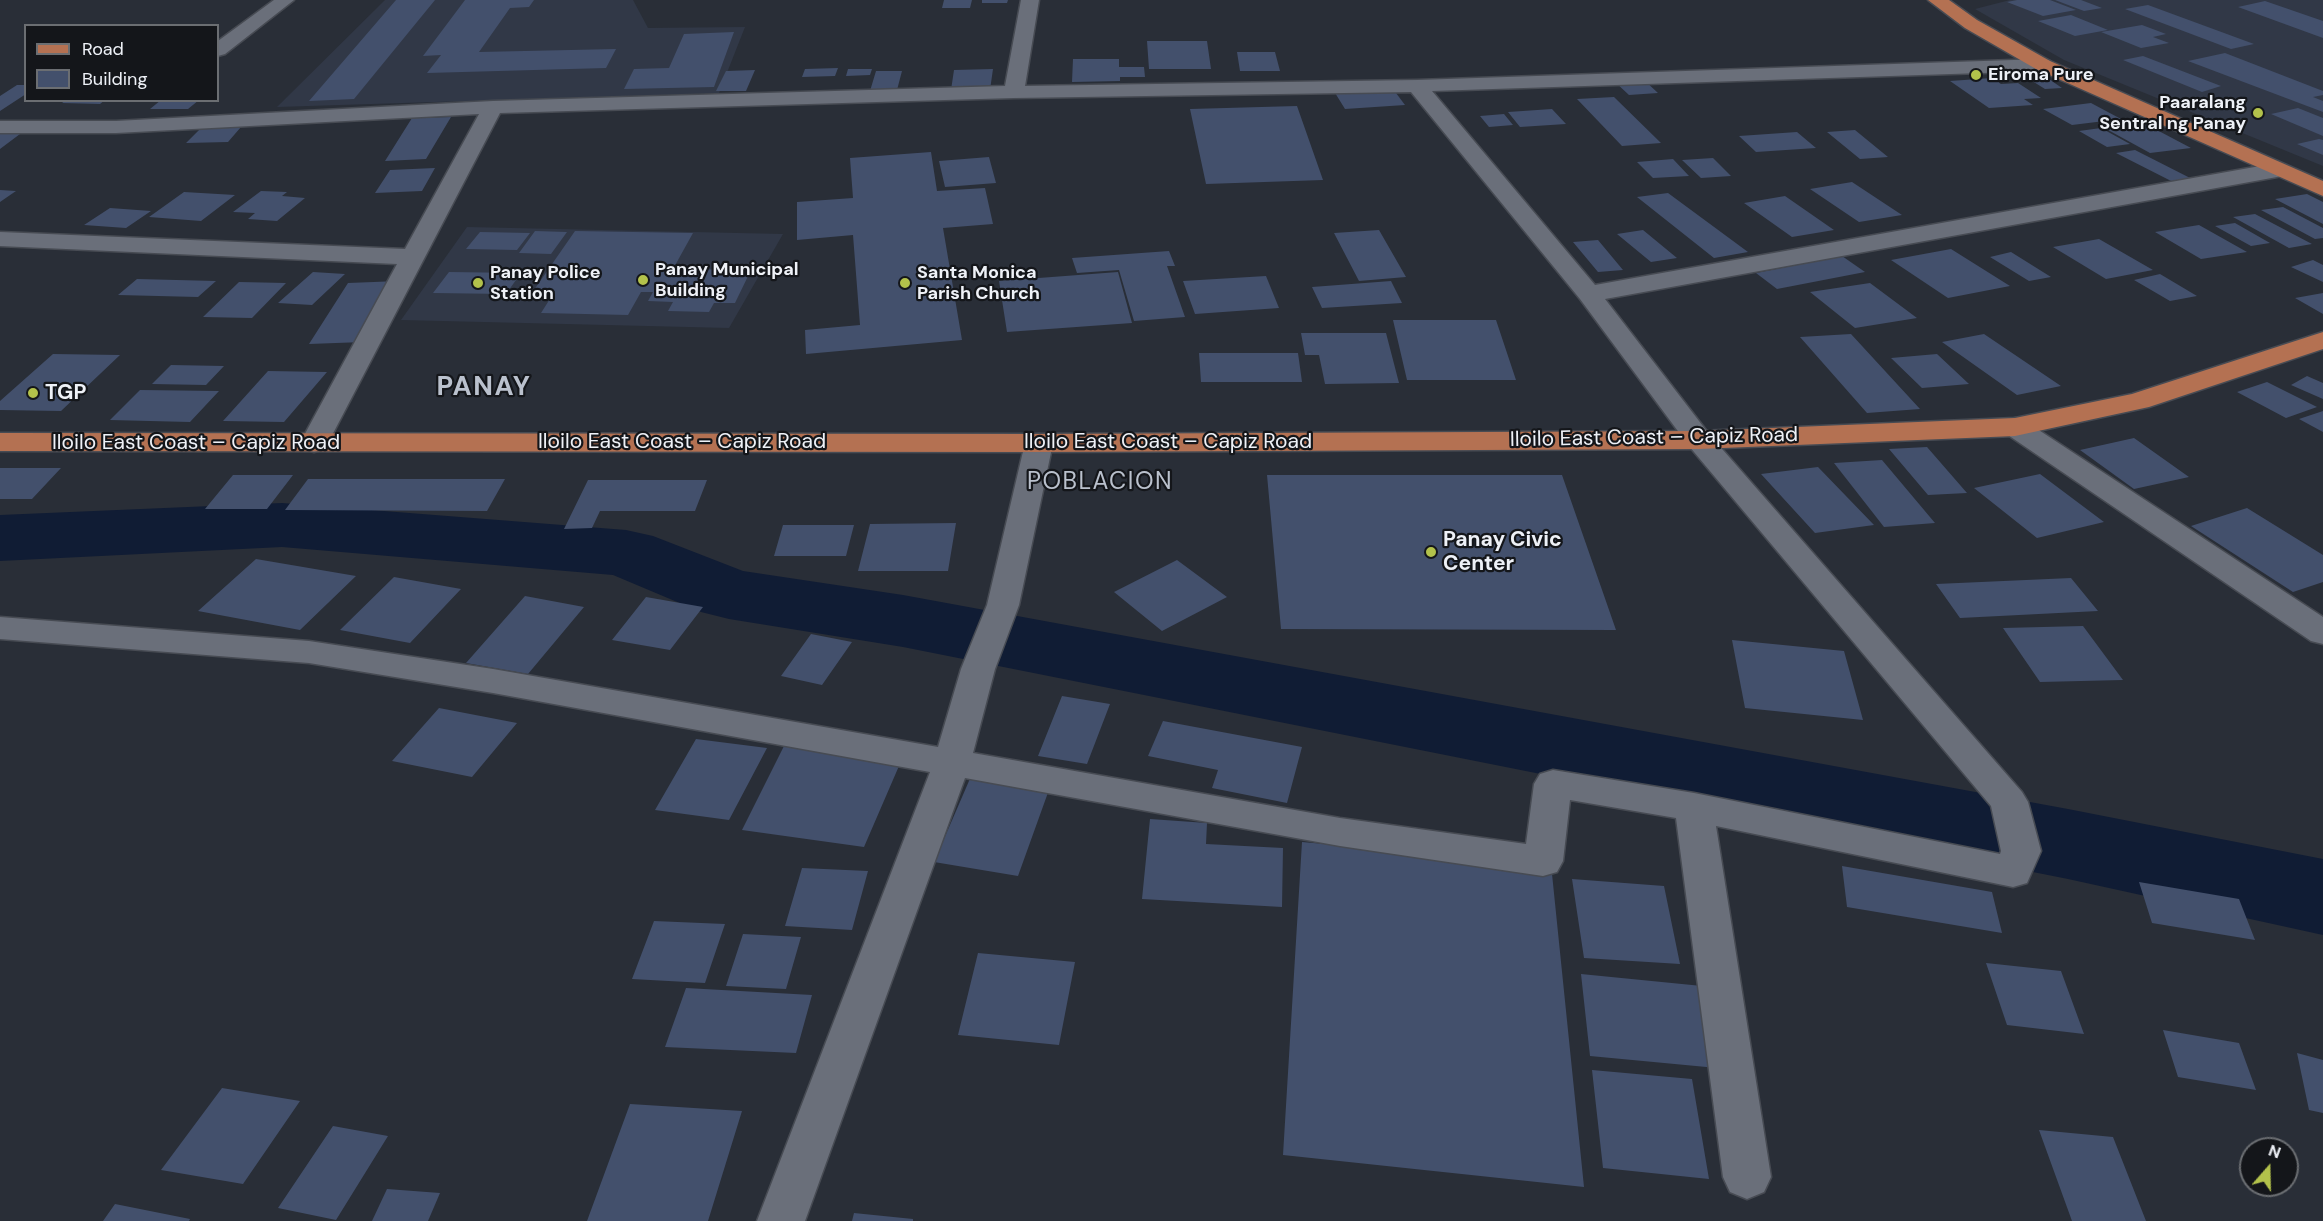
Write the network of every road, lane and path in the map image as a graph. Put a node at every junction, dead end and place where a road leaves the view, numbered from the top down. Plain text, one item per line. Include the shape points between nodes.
1 (285, 0) edge
2 (1030, 0) edge
3 (1937, 0) edge
4 (219, 49) edge
5 (2043, 64) junction
6 (1417, 86) junction
7 (1014, 92) junction
8 (142, 107) dead end
9 (493, 107) junction
10 (0, 127) edge
11 (116, 127) junction
12 (2277, 170) junction
13 (2323, 189) edge
14 (0, 239) edge
15 (414, 257) junction
16 (1588, 294) junction
17 (2323, 340) edge
18 (2015, 427) junction
19 (1699, 440) junction
20 (0, 442) edge
21 (314, 443) junction
22 (1039, 443) junction
23 (0, 628) edge
24 (2323, 633) edge
25 (952, 764) junction
26 (1694, 807) junction
27 (1747, 1177) dead end
28 (781, 1221) edge

1 - 4 street
2 - 7 street
3 - 5 main road
5 - 6 street
5 - 12 main road
6 - 7 street
6 - 16 street
7 - 9 street
8 - 11 street
9 - 11 street
9 - 15 street
10 - 11 street
12 - 13 main road
12 - 16 street
14 - 15 street
15 - 21 street
16 - 19 street
17 - 18 main road, Iloilo East Coast – Capiz Road via 2139,401
18 - 19 main road, Iloilo East Coast – Capiz Road
18 - 24 street
19 - 22 main road, Iloilo East Coast – Capiz Road
19 - 26 street via 2009,802 2021,851 2013,872
20 - 21 main road, Iloilo East Coast – Capiz Road
21 - 22 main road, Iloilo East Coast – Capiz Road
22 - 25 street via 1003,605 978,669
23 - 25 street via 309,652 493,681
25 - 26 street via 1340,832 1543,861 1553,784
25 - 28 street
26 - 27 street

